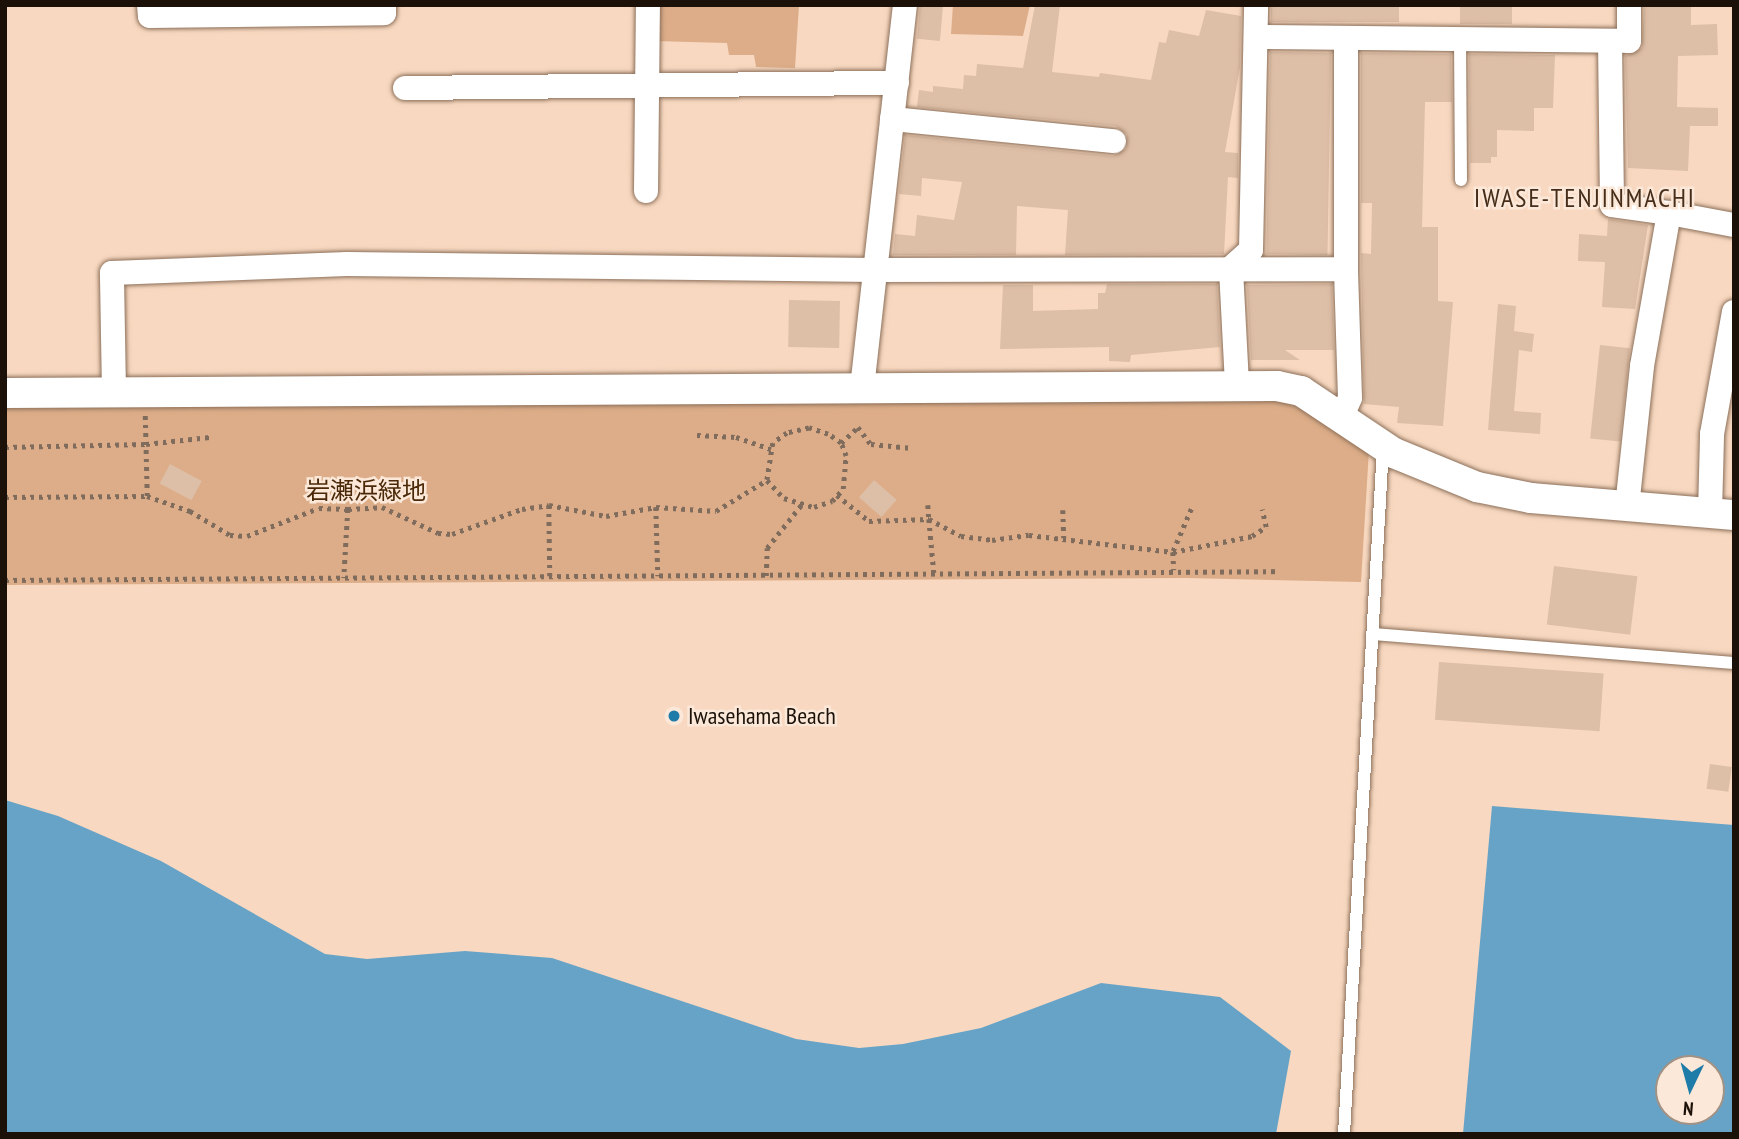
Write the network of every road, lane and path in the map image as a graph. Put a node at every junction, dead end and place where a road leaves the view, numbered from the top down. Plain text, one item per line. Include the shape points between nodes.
1 (149, 5) edge
2 (384, 5) edge
3 (648, 5) edge
4 (905, 5) edge
5 (1256, 5) edge
6 (1629, 5) edge
7 (1256, 37) junction
8 (1346, 39) junction
9 (1460, 39) junction
10 (1610, 41) junction
11 (897, 83) junction
12 (648, 85) junction
13 (405, 88) dead end
14 (892, 119) junction
15 (1114, 141) dead end
16 (1461, 180) dead end
17 (646, 191) dead end
18 (1669, 213) junction
19 (1734, 225) edge
20 (1231, 268) junction
21 (1346, 269) junction
22 (875, 270) junction
23 (1734, 312) edge
24 (1237, 384) junction
25 (862, 388) junction
26 (114, 392) junction
27 (144, 392) junction
28 (5, 393) edge
29 (1341, 419) junction
30 (697, 435) dead end
31 (209, 437) dead end
32 (841, 443) junction
33 (146, 444) junction
34 (5, 447) edge
35 (1383, 447) junction
36 (912, 448) dead end
37 (771, 449) junction
38 (768, 480) junction
39 (837, 495) junction
40 (147, 496) junction
41 (5, 497) edge
42 (549, 505) junction
43 (802, 505) junction
44 (928, 505) dead end
45 (656, 507) junction
46 (1627, 507) junction
47 (348, 509) junction
48 (1191, 509) dead end
49 (1262, 509) dead end
50 (1063, 510) dead end
51 (1722, 514) edge
52 (929, 519) junction
53 (1064, 538) junction
54 (1173, 552) junction
55 (1174, 570) junction
56 (1280, 571) dead end
57 (934, 573) junction
58 (550, 576) junction
59 (658, 576) junction
60 (766, 576) junction
61 (344, 578) junction
62 (5, 580) edge
63 (1373, 634) junction
64 (1734, 663) edge
65 (1344, 1134) edge

1 - 2 street via 149,16 384,13
3 - 12 street
4 - 11 street
5 - 7 street
6 - 10 street via 1629,41
7 - 8 street
7 - 20 street via 1251,250
8 - 9 street
8 - 21 street
9 - 10 street
9 - 16 lane
10 - 18 street via 1612,205
11 - 12 street
11 - 14 street
12 - 13 street
12 - 17 street
14 - 15 street
14 - 22 street
18 - 19 street
18 - 46 street via 1642,366
20 - 21 street
20 - 22 street
20 - 24 street
21 - 29 street via 1350,398
22 - 25 street
22 - 26 street via 347,264 112,273
23 - 51 street via 1712,434
24 - 25 street
24 - 29 street via 1301,391
25 - 27 street
26 - 27 street
26 - 28 street
27 - 33 path
29 - 35 street
30 - 37 path via 736,437
31 - 33 path
32 - 36 path via 858,427 871,444
32 - 37 path via 808,428 787,433
32 - 39 path via 848,470
33 - 34 path
33 - 40 path
35 - 46 street via 1477,487 1531,499
35 - 63 lane
37 - 38 path
38 - 43 path via 784,498
38 - 45 path via 716,511
39 - 43 path via 814,507
39 - 52 path via 869,521
40 - 41 path
40 - 47 path via 190,511 230,535 247,536 319,508
42 - 45 path via 606,516
42 - 47 path via 522,509 453,534 438,533 383,507
42 - 58 path
43 - 60 path via 767,548
44 - 52 path
45 - 59 path
46 - 51 street
47 - 61 path
48 - 54 path
49 - 54 path via 1266,527 1252,536
50 - 53 path
52 - 53 path via 961,536
52 - 57 path
53 - 54 path
54 - 55 path
55 - 56 path
55 - 57 path
57 - 60 path
58 - 59 path
58 - 61 path
59 - 60 path
61 - 62 path
63 - 64 lane
63 - 65 lane

